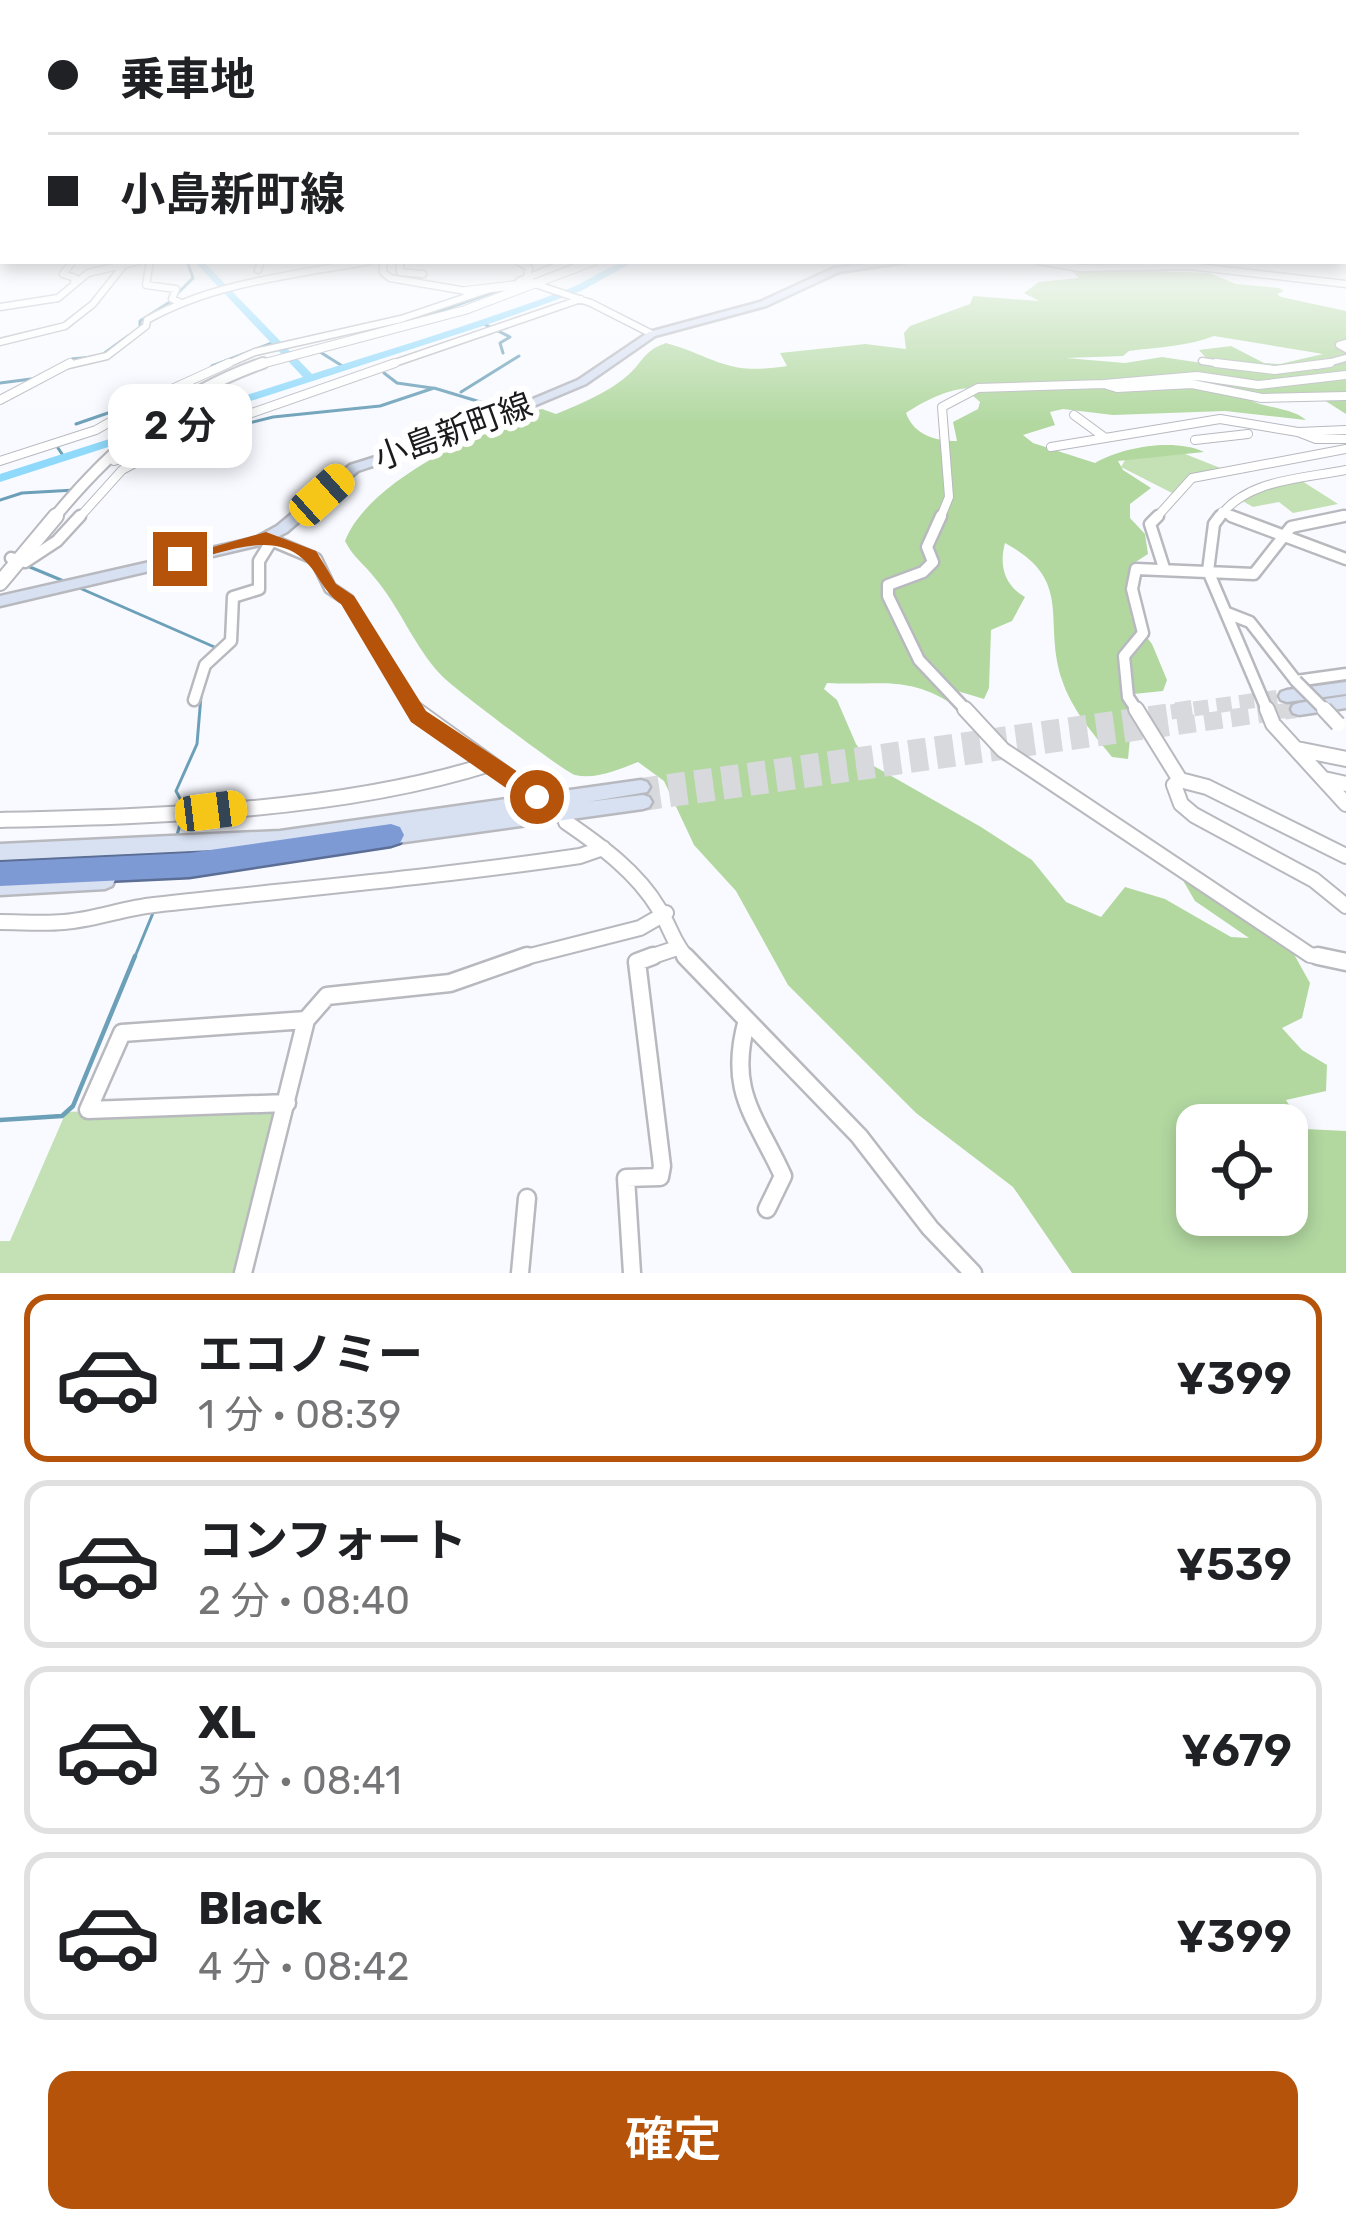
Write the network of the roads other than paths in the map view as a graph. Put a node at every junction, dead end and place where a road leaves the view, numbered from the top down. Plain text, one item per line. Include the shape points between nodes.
1 (92, 305) edge
2 (169, 305) edge
3 (444, 305) edge
4 (467, 305) edge
5 (558, 305) edge
6 (595, 305) edge
7 (758, 305) edge
8 (652, 334) junction
9 (0, 342) edge
10 (1346, 350) edge
11 (274, 353) junction
12 (1202, 361) dead end
13 (1346, 375) edge
14 (1104, 384) junction
15 (1346, 396) edge
16 (0, 400) edge
17 (1074, 415) dead end
18 (1208, 422) junction
19 (192, 431) junction
20 (1248, 434) dead end
21 (1346, 435) edge
22 (1225, 436) junction
23 (1104, 437) junction
24 (1195, 440) dead end
25 (1233, 446) dead end
26 (1051, 447) dead end
27 (1346, 448) edge
28 (0, 460) edge
29 (103, 465) junction
30 (1344, 472) edge
31 (1222, 512) junction
32 (1346, 515) edge
33 (1284, 535) junction
34 (269, 539) junction
35 (1346, 558) edge
36 (15, 559) junction
37 (1164, 568) junction
38 (0, 570) edge
39 (1208, 571) junction
40 (0, 583) edge
41 (0, 601) edge
42 (1227, 613) junction
43 (1346, 674) edge
44 (1346, 688) edge
45 (1294, 695) junction
46 (194, 700) dead end
47 (1346, 702) edge
48 (1342, 726) edge
49 (1291, 747) junction
50 (1346, 759) edge
51 (490, 764) junction
52 (1321, 778) junction
53 (1180, 780) junction
54 (1346, 784) edge
55 (537, 797) dead end
56 (1346, 804) edge
57 (0, 820) edge
58 (566, 822) dead end
59 (391, 835) junction
60 (280, 838) junction
61 (603, 848) junction
62 (0, 851) edge
63 (1346, 856) edge
64 (0, 864) edge
65 (0, 874) edge
66 (0, 886) edge
67 (1346, 906) edge
68 (667, 913) junction
69 (0, 922) edge
70 (677, 948) junction
71 (1346, 962) edge
72 (306, 1020) junction
73 (746, 1020) junction
74 (287, 1103) junction
75 (526, 1198) dead end
76 (767, 1209) dead end
77 (243, 1273) edge
78 (520, 1273) edge
79 (632, 1273) edge
80 (973, 1273) edge

1 - 9 street via 52,332 39,328
2 - 16 street via 106,356 68,364
3 - 11 street
4 - 11 street
5 - 19 street
6 - 8 street
7 - 8 main road, 小島新町線
8 - 34 main road, 小島新町線 via 582,382 354,468
10 - 12 street via 1305,370
11 - 28 street via 211,370 96,430
11 - 29 street via 157,411
13 - 14 street via 1258,385 1197,376
14 - 15 street via 1192,384 1280,399
14 - 71 street via 978,388 942,407 950,497 927,547 933,562 888,585 888,596 919,660 1004,750 1310,955
17 - 23 street
18 - 21 street via 1236,419 1316,439
18 - 22 street
18 - 23 street
19 - 29 street
19 - 36 street via 122,470 57,541 30,560
20 - 22 street
22 - 24 street
22 - 25 street
23 - 26 street
27 - 37 street via 1192,478 1150,524
29 - 36 street
30 - 31 street via 1244,492
31 - 33 street
31 - 39 street
32 - 33 street
33 - 35 street
33 - 39 street via 1254,574
34 - 41 main road, 小島新町線
34 - 46 street via 259,589 233,597 231,640 210,656
34 - 51 street via 316,559 419,716
36 - 38 street
36 - 40 street
37 - 39 street
37 - 53 street via 1136,569 1132,589 1143,633 1124,656 1128,697
39 - 42 street
42 - 45 street via 1250,622
42 - 49 street via 1273,724
43 - 45 street
44 - 45 main road
45 - 47 main road
45 - 48 street, bridge
49 - 50 street
49 - 52 street
51 - 55 street
51 - 57 street via 434,782 176,816
52 - 54 street
52 - 56 street
53 - 63 street
53 - 67 street via 1175,795 1194,815
58 - 61 street
59 - 60 main road via 642,795
59 - 65 highway via 189,865
59 - 66 main road via 210,869
60 - 62 main road
60 - 64 highway via 128,860
61 - 68 street
61 - 69 street via 430,878 149,905 66,922
68 - 70 street
68 - 72 street via 450,983 327,996
70 - 73 street
70 - 79 street via 637,962 662,1166 660,1177 626,1178
72 - 74 street
72 - 74 street via 122,1033 88,1110
73 - 76 street via 734,1081 783,1176
73 - 80 street via 859,1136
74 - 77 street
75 - 78 street

